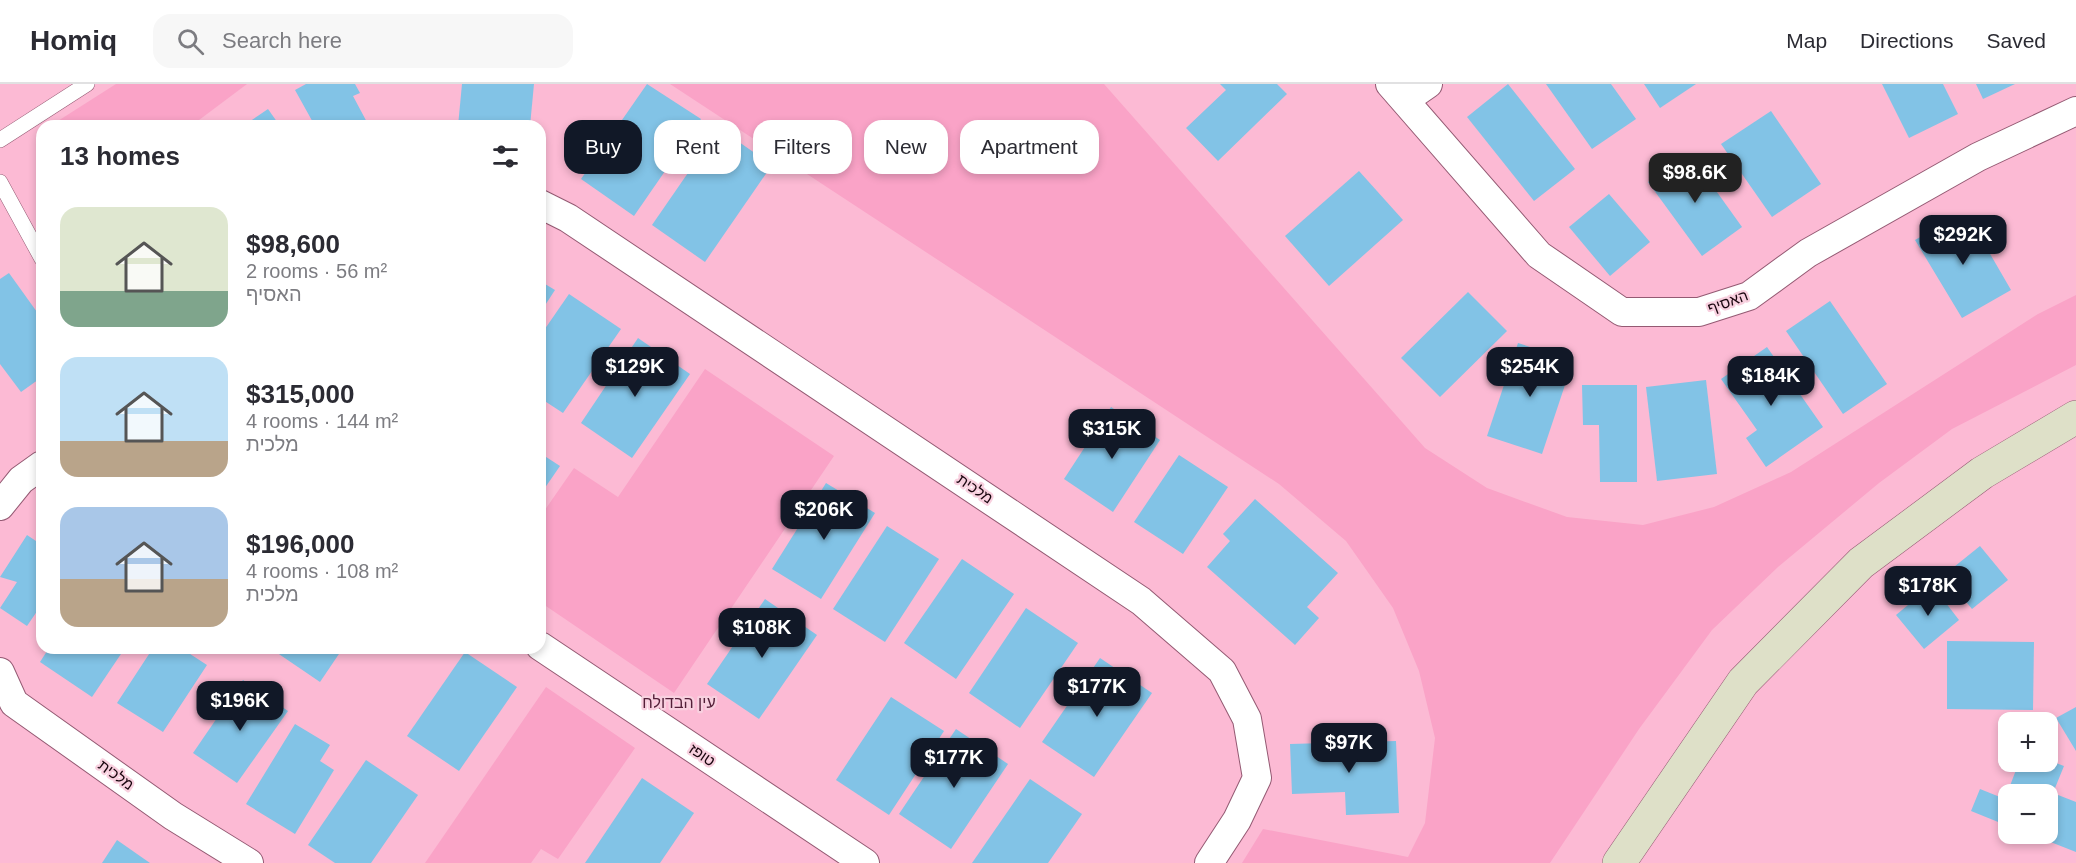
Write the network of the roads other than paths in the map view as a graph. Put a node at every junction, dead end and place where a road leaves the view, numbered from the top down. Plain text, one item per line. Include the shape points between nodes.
1 (87, 84) edge
2 (1428, 84) edge
3 (1397, 92) edge
4 (2076, 111) edge
5 (0, 140) edge
6 (0, 182) edge
7 (546, 207) edge
8 (36, 248) edge
9 (2076, 417) edge
10 (36, 469) edge
11 (0, 506) edge
12 (546, 650) edge
13 (0, 672) edge
14 (249, 863) edge
15 (865, 863) edge
16 (1209, 863) edge
17 (1619, 863) edge

1 - 5 lane
2 - 3 street
3 - 4 street, האסיף via 1539,255 1622,312 1699,312 1749,296 1828,241 1978,157
6 - 8 lane
7 - 16 street, מלכית via 1142,601 1222,671 1247,719 1257,778 1237,820
9 - 17 street via 1982,473 1861,563 1743,682
10 - 11 street via 21,480
12 - 15 street, טופז
13 - 14 street, מלכית via 15,703 173,816

